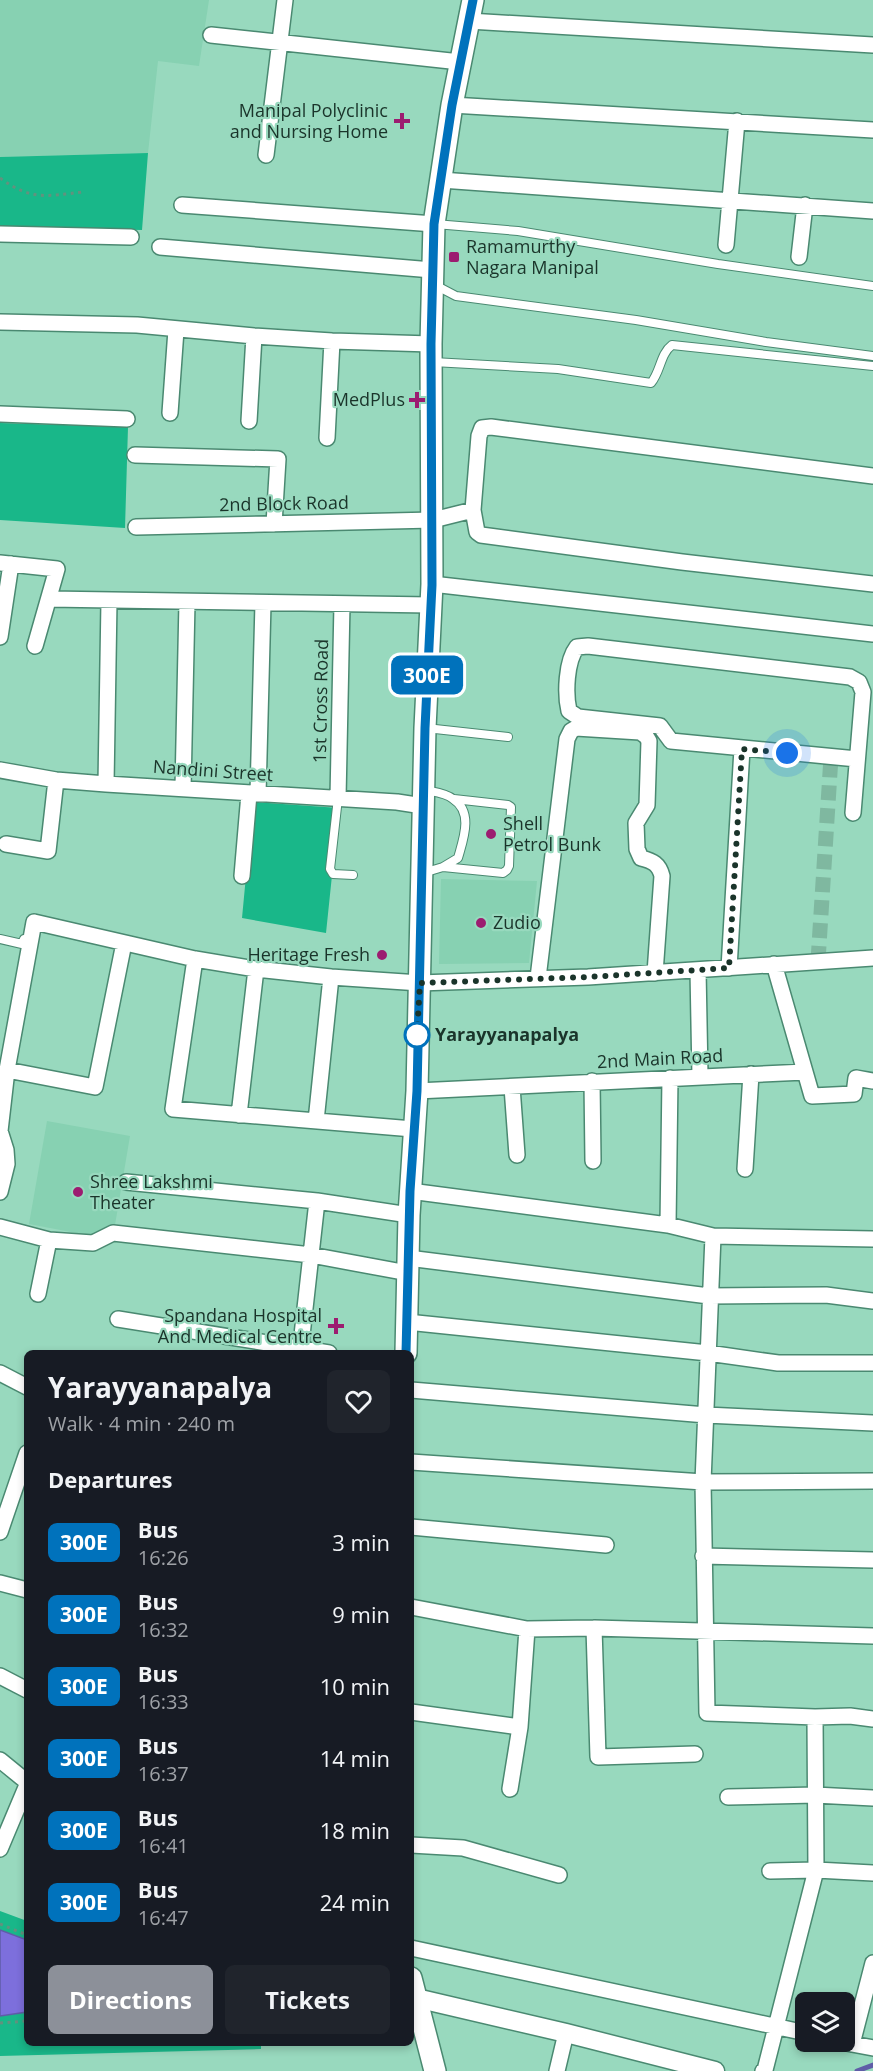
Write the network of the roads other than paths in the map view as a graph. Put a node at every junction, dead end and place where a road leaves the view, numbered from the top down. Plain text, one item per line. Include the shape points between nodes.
1 (285, 0) edge
2 (471, 10) edge
3 (211, 35) dead end
4 (280, 43) junction
5 (873, 45) edge
6 (460, 62) junction
7 (452, 105) junction
8 (737, 121) junction
9 (873, 130) edge
10 (266, 155) dead end
11 (441, 180) junction
12 (730, 200) junction
13 (182, 205) dead end
14 (805, 205) junction
15 (873, 211) edge
16 (434, 224) junction
17 (0, 234) edge
18 (131, 237) dead end
19 (726, 245) dead end
20 (160, 247) dead end
21 (800, 257) dead end
22 (432, 277) junction
23 (873, 286) edge
24 (0, 322) edge
25 (176, 330) junction
26 (254, 336) junction
27 (332, 341) junction
28 (431, 353) junction
29 (873, 356) edge
30 (873, 366) edge
31 (170, 413) dead end
32 (0, 414) edge
33 (127, 419) dead end
34 (249, 421) dead end
35 (327, 438) dead end
36 (135, 455) dead end
37 (873, 476) edge
38 (473, 510) junction
39 (433, 520) junction
40 (274, 524) junction
41 (136, 527) dead end
42 (5, 563) edge
43 (873, 584) edge
44 (431, 595) junction
45 (49, 599) junction
46 (108, 601) junction
47 (187, 602) junction
48 (263, 603) junction
49 (342, 604) junction
50 (873, 634) edge
51 (0, 637) edge
52 (35, 646) dead end
53 (425, 728) junction
54 (508, 737) dead end
55 (742, 749) junction
56 (857, 759) junction
57 (0, 770) edge
58 (56, 780) junction
59 (106, 784) junction
60 (183, 788) junction
61 (254, 794) junction
62 (338, 798) junction
63 (423, 798) junction
64 (454, 799) junction
65 (853, 813) dead end
66 (6, 844) dead end
67 (443, 867) junction
68 (422, 874) junction
69 (353, 875) dead end
70 (242, 876) dead end
71 (0, 939) edge
72 (30, 940) junction
73 (124, 943) junction
74 (873, 958) edge
75 (195, 959) junction
76 (774, 964) junction
77 (729, 968) junction
78 (256, 969) junction
79 (698, 970) junction
80 (656, 973) junction
81 (331, 977) junction
82 (538, 978) junction
83 (420, 983) junction
84 (7, 1070) junction
85 (805, 1072) junction
86 (751, 1074) junction
87 (700, 1076) junction
88 (670, 1078) junction
89 (592, 1081) junction
90 (873, 1081) edge
91 (513, 1087) junction
92 (417, 1091) junction
93 (240, 1115) junction
94 (316, 1121) junction
95 (413, 1129) junction
96 (517, 1155) dead end
97 (593, 1161) dead end
98 (745, 1169) dead end
99 (126, 1182) dead end
100 (410, 1191) junction
101 (0, 1192) edge
102 (317, 1201) junction
103 (409, 1215) junction
104 (668, 1225) junction
105 (0, 1227) edge
106 (713, 1236) junction
107 (873, 1239) edge
108 (49, 1240) junction
109 (311, 1255) junction
110 (408, 1265) junction
111 (38, 1294) dead end
112 (710, 1296) junction
113 (873, 1301) edge
114 (118, 1319) dead end
115 (407, 1322) junction
116 (294, 1350) edge
117 (300, 1350) edge
118 (406, 1350) edge
119 (708, 1353) junction
120 (873, 1364) edge
121 (0, 1373) edge
122 (24, 1385) edge
123 (414, 1390) edge
124 (706, 1415) junction
125 (873, 1423) edge
126 (414, 1462) edge
127 (24, 1472) edge
128 (873, 1481) edge
129 (703, 1482) junction
130 (21, 1490) edge
131 (414, 1527) edge
132 (0, 1532) edge
133 (606, 1545) dead end
134 (703, 1556) junction
135 (873, 1560) edge
136 (0, 1583) edge
137 (24, 1589) edge
138 (414, 1609) edge
139 (594, 1628) junction
140 (527, 1629) junction
141 (704, 1632) junction
142 (873, 1636) edge
143 (0, 1676) edge
144 (24, 1688) edge
145 (414, 1712) edge
146 (815, 1717) junction
147 (873, 1719) edge
148 (520, 1727) junction
149 (695, 1754) dead end
150 (0, 1760) edge
151 (0, 1777) edge
152 (24, 1780) edge
153 (24, 1782) edge
154 (510, 1789) dead end
155 (24, 1790) edge
156 (815, 1795) junction
157 (728, 1797) dead end
158 (873, 1798) edge
159 (414, 1845) edge
160 (0, 1849) edge
161 (816, 1870) junction
162 (770, 1871) dead end
163 (873, 1873) edge
164 (559, 1875) dead end
165 (414, 1949) edge
166 (873, 1963) edge
167 (414, 1988) edge
168 (855, 2018) edge
169 (776, 2026) junction
170 (795, 2030) edge
171 (566, 2033) junction
172 (855, 2045) edge
173 (873, 2048) edge
174 (435, 2071) edge
175 (557, 2071) edge
176 (716, 2071) edge
177 (763, 2071) edge

1 - 4 street
2 - 5 street
2 - 6 main road
3 - 4 street
4 - 6 street
4 - 10 street
6 - 7 main road
7 - 8 street
7 - 11 main road
8 - 9 street
8 - 12 street
11 - 12 street
11 - 16 main road
12 - 14 street
12 - 19 street
13 - 16 street
14 - 15 street
14 - 21 street
16 - 22 main road
16 - 23 lane via 518,231
17 - 18 street
20 - 22 street
22 - 28 main road
22 - 29 lane via 456,296
24 - 25 street via 137,325
25 - 26 street
25 - 31 street
26 - 27 street
26 - 34 street
27 - 28 street
27 - 35 street
28 - 30 lane via 651,383 666,349 672,345
28 - 39 main road
32 - 33 street
36 - 40 street via 278,459
37 - 38 street via 491,427 482,428 479,436
38 - 39 street, 2nd Block Road
38 - 43 street via 481,535
39 - 40 street, 2nd Block Road
39 - 44 main road
40 - 41 street, 2nd Block Road
42 - 45 street via 57,569
42 - 51 street
44 - 49 street
44 - 50 street
44 - 53 main road
45 - 46 street
45 - 52 street
46 - 47 street
46 - 59 street
47 - 48 street
47 - 60 street
48 - 49 street
48 - 61 street
49 - 62 street, 1st Cross Road
53 - 54 lane
53 - 63 main road
55 - 56 street
55 - 56 street via 672,741 660,726 578,717 569,711 566,699 571,655 577,647 588,646 850,677 859,682 863,692
55 - 77 street
56 - 65 street
57 - 58 street, Nandini Street
58 - 59 street, Nandini Street
58 - 66 street via 48,851
59 - 60 street, Nandini Street
60 - 61 street, Nandini Street
61 - 62 street, Nandini Street
61 - 70 street
62 - 63 street, Nandini Street via 397,802
62 - 69 lane via 330,869 333,874
63 - 64 lane
63 - 68 main road
64 - 67 lane via 466,822 464,838 458,858
64 - 67 lane via 511,807 509,866 503,873
67 - 68 lane
68 - 83 main road
71 - 72 lane via 22,944 24,939
72 - 73 street via 34,922
72 - 84 street
73 - 75 street
73 - 84 street via 96,1087
74 - 76 street
75 - 78 street
75 - 93 street via 173,1109
76 - 77 street
76 - 85 street
77 - 79 street
78 - 81 street
78 - 93 street
79 - 80 street
79 - 87 street
80 - 82 street
80 - 82 street via 662,876 653,861 641,858 636,823 647,805 649,741 640,732 576,728 567,739
81 - 83 street
81 - 94 street
82 - 83 street
83 - 92 main road
84 - 101 street via 0,1131 7,1164
85 - 86 street, 2nd Main Road
85 - 90 street via 812,1096 854,1094 856,1078
86 - 87 street, 2nd Main Road
86 - 98 street
87 - 88 street, 2nd Main Road
88 - 89 street, 2nd Main Road
88 - 104 street
89 - 91 street, 2nd Main Road
89 - 97 street
91 - 92 street, 2nd Main Road
91 - 96 street
92 - 95 main road
93 - 94 street
94 - 95 street
95 - 100 main road
99 - 102 street
100 - 103 main road
100 - 104 street
102 - 103 street
102 - 109 street
103 - 110 main road
104 - 106 street
105 - 108 street
106 - 107 street
106 - 112 street
108 - 109 street via 93,1243 113,1233
108 - 111 street
109 - 110 street
109 - 117 street
110 - 112 street
110 - 115 main road
112 - 113 street via 826,1295
112 - 119 street
114 - 116 street
115 - 118 main road
115 - 119 street
119 - 120 street via 778,1363
119 - 124 street
121 - 122 street
123 - 124 street
124 - 125 street
124 - 129 street
126 - 129 street
127 - 130 street
128 - 129 street
129 - 134 street
130 - 132 street
131 - 133 street
134 - 135 street
134 - 141 street
136 - 137 street
138 - 140 street
139 - 140 street
139 - 141 street
139 - 149 street via 598,1757
140 - 148 street
141 - 142 street
141 - 146 street via 707,1713
143 - 144 street
145 - 148 street
146 - 147 street
146 - 156 street
148 - 154 street
150 - 152 street
151 - 153 street
155 - 160 street
156 - 157 street
156 - 158 street
156 - 161 street
159 - 164 street via 463,1848
161 - 162 street
161 - 163 street
161 - 169 street
165 - 169 street
166 - 168 street
167 - 171 street
167 - 174 main road
169 - 170 street
169 - 177 street
171 - 175 street
171 - 176 street
172 - 173 street

